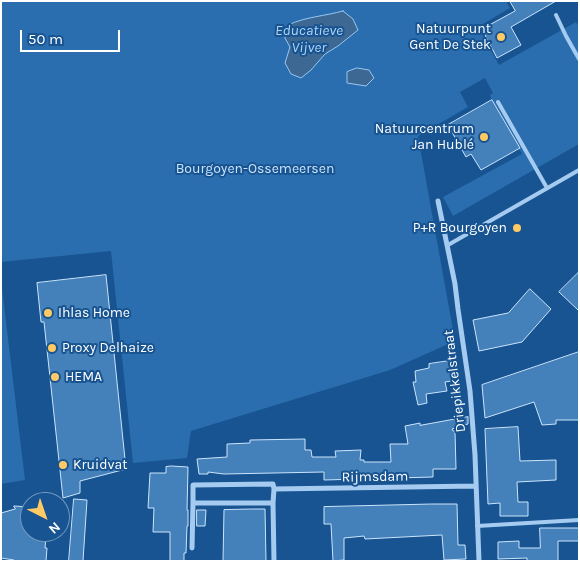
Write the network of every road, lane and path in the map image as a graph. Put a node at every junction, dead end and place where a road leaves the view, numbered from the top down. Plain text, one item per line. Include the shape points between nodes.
1 (556, 15) dead end
2 (579, 59) edge
3 (498, 102) dead end
4 (579, 170) edge
5 (547, 188) junction
6 (438, 201) dead end
7 (448, 245) junction
8 (476, 486) junction
9 (274, 489) junction
10 (193, 503) junction
11 (274, 503) junction
12 (579, 520) edge
13 (477, 526) junction
14 (192, 548) dead end
15 (274, 561) edge
16 (479, 561) edge

1 - 2 lane
3 - 5 lane
4 - 5 lane
5 - 7 lane
6 - 7 street, Driepikkelstraat
7 - 8 street, Driepikkelstraat via 470,391
8 - 9 street, Rijmsdam
8 - 13 street, Driepikkelstraat
9 - 10 street, Rijmsdam via 273,484 193,485
9 - 11 street
10 - 11 street
10 - 14 street, Rijmsdam
11 - 15 street
12 - 13 lane
13 - 16 street, Driepikkelstraat

